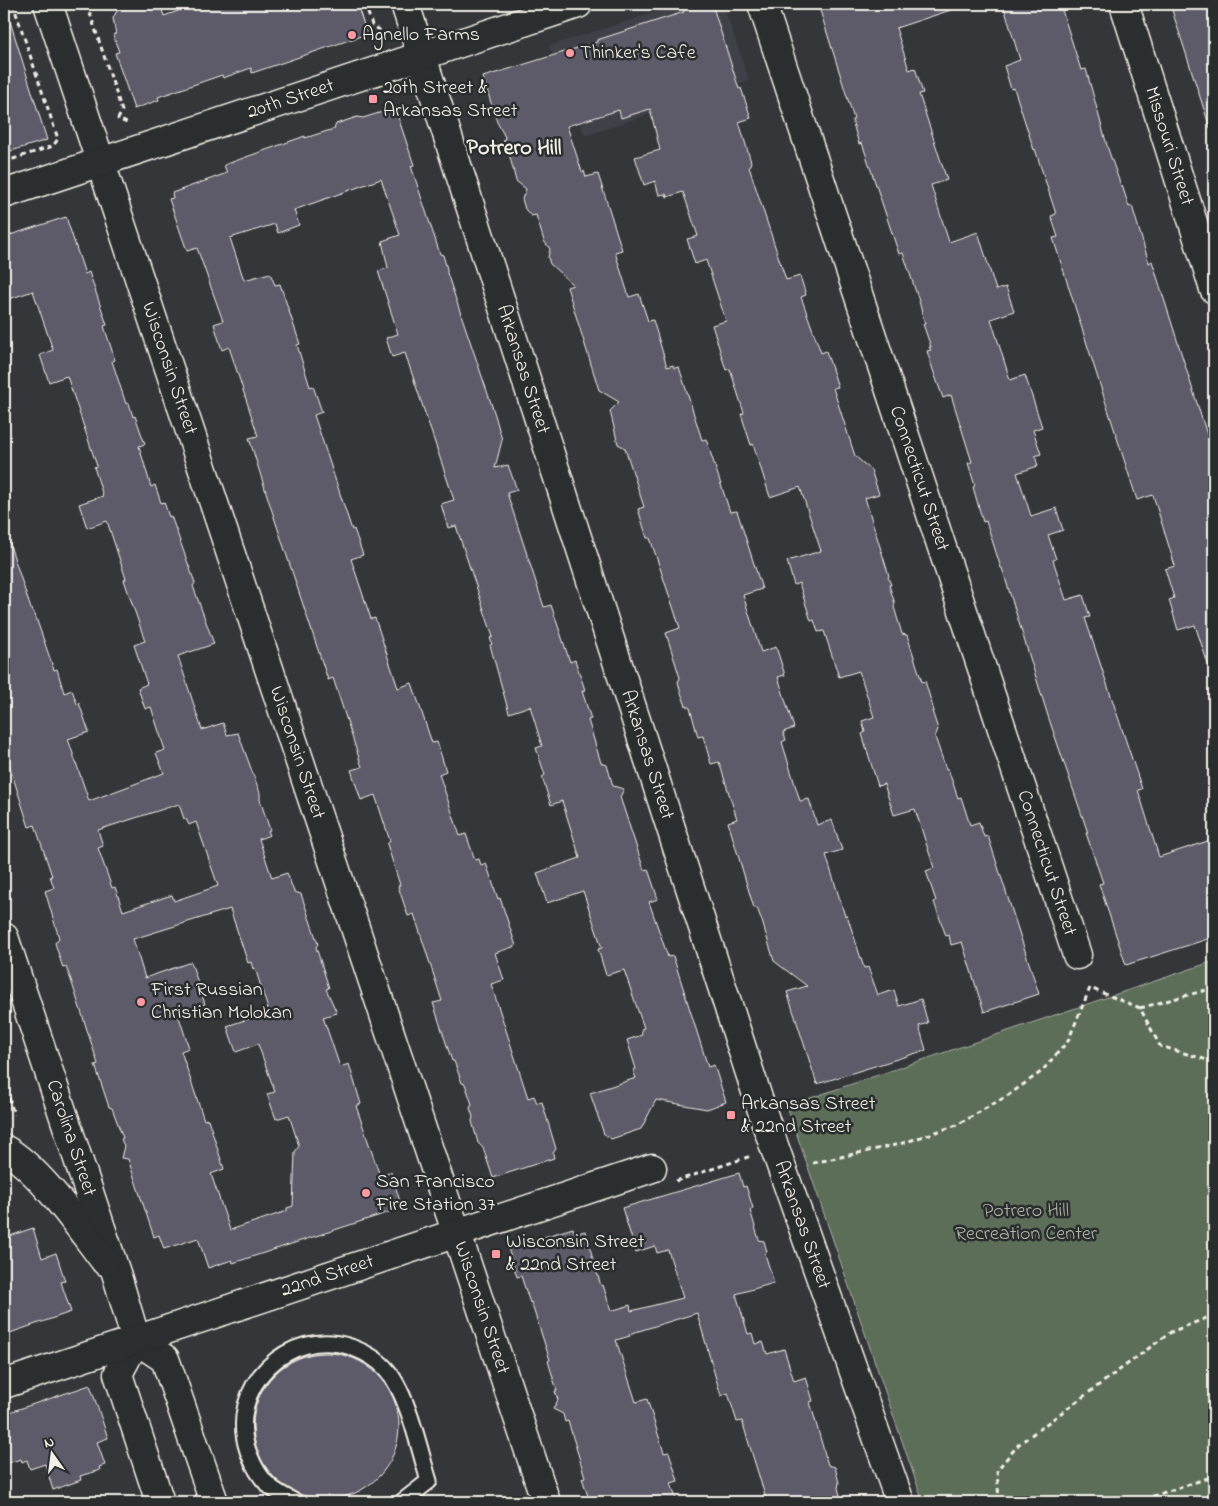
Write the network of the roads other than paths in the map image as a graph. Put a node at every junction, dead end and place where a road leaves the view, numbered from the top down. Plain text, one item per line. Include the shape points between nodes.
1 (48, 4) edge
2 (405, 4) edge
3 (578, 4) edge
4 (762, 4) edge
5 (1124, 4) edge
6 (422, 55) junction
7 (99, 161) junction
8 (4, 194) edge
9 (1214, 288) edge
10 (4, 937) edge
11 (1076, 954) dead end
12 (4, 1149) edge
13 (652, 1168) dead end
14 (457, 1233) junction
15 (117, 1276) junction
16 (136, 1340) junction
17 (4, 1384) edge
18 (160, 1502) edge
19 (214, 1502) edge
20 (295, 1502) edge
21 (402, 1502) edge
22 (546, 1502) edge
23 (900, 1502) edge

1 - 7 street, Wisconsin Street
2 - 6 street, Arkansas Street
3 - 6 street, 20th Street
4 - 11 street, Connecticut Street
5 - 9 street, Missouri Street
6 - 7 street, 20th Street
6 - 23 street, Arkansas Street via 767,1126
7 - 8 street, 20th Street
7 - 14 street, Wisconsin Street
10 - 15 street, Carolina Street
12 - 15 street via 17,1156 50,1191
13 - 14 street, 22nd Street
14 - 16 street, 22nd Street
14 - 22 street, Wisconsin Street
15 - 16 street, Carolina Street
16 - 17 street, 22nd Street
16 - 18 street via 118,1374
16 - 19 street via 165,1359
20 - 21 lane via 271,1488 253,1466 244,1440 244,1410 252,1387 266,1367 288,1351 314,1343 340,1344 365,1352 386,1368 401,1389 429,1481

